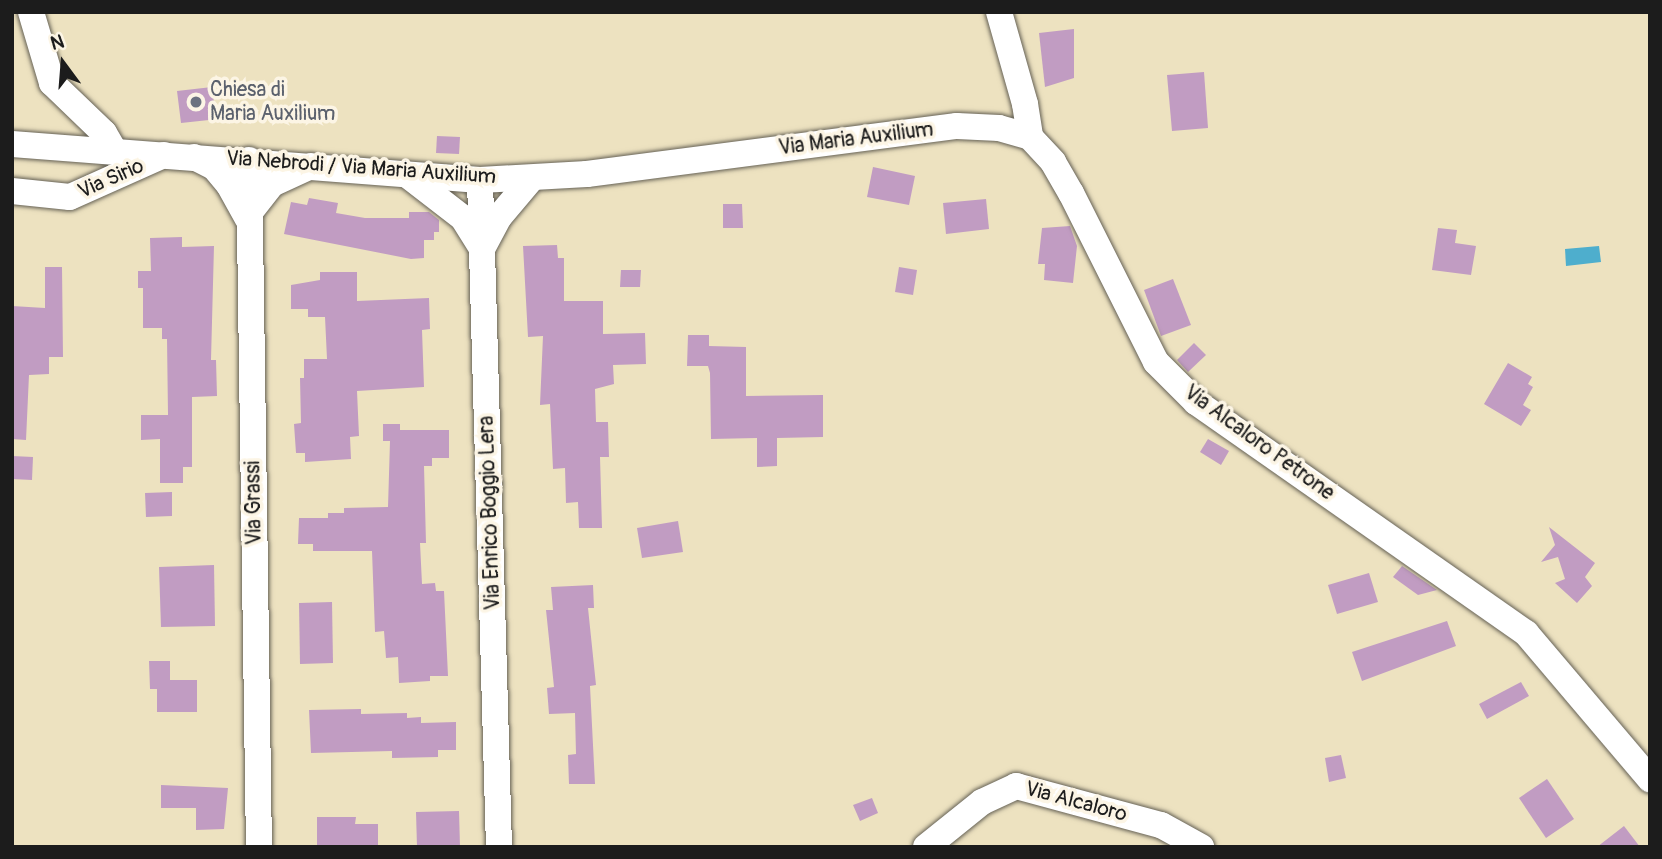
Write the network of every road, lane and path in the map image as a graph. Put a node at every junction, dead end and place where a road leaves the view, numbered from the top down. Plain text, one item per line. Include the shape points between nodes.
1 (31, 12) edge
2 (999, 12) edge
3 (1030, 137) junction
4 (12, 144) edge
5 (114, 150) junction
6 (179, 155) junction
7 (249, 160) junction
8 (681, 162) joint
9 (312, 166) junction
10 (404, 173) junction
11 (532, 178) junction
12 (480, 180) junction
13 (12, 191) edge
14 (250, 218) junction
15 (482, 249) junction
16 (1650, 779) edge
17 (259, 847) edge
18 (499, 847) edge
19 (926, 847) edge
20 (1201, 847) edge

1 - 5 street via 52,83 104,133
2 - 3 street
3 - 8 street, Via Maria Auxilium via 999,128 957,126
3 - 16 street, Via Alcaloro Petrone via 1053,162 1071,193 1156,362 1196,402 1526,633
4 - 5 street, Via Nebrodi / Via Maria Auxilium
5 - 6 street, Via Nebrodi / Via Maria Auxilium
6 - 7 street, Via Nebrodi / Via Maria Auxilium
6 - 13 street, Via Sirio via 70,197
6 - 14 street via 214,167
7 - 9 street, Via Nebrodi / Via Maria Auxilium
7 - 14 street, Via Grassi
8 - 11 street, Via Nebrodi / Via Maria Auxilium
9 - 10 street, Via Nebrodi / Via Maria Auxilium
9 - 14 street via 272,184
10 - 12 street, Via Nebrodi / Via Maria Auxilium
10 - 15 street via 463,218
11 - 12 street, Via Nebrodi / Via Maria Auxilium
11 - 15 street via 499,217
12 - 15 street, Via Enrico Boggio Lera
14 - 17 street, Via Grassi
15 - 18 street, Via Enrico Boggio Lera
19 - 20 street, Via Alcaloro via 982,802 1016,786 1161,825

